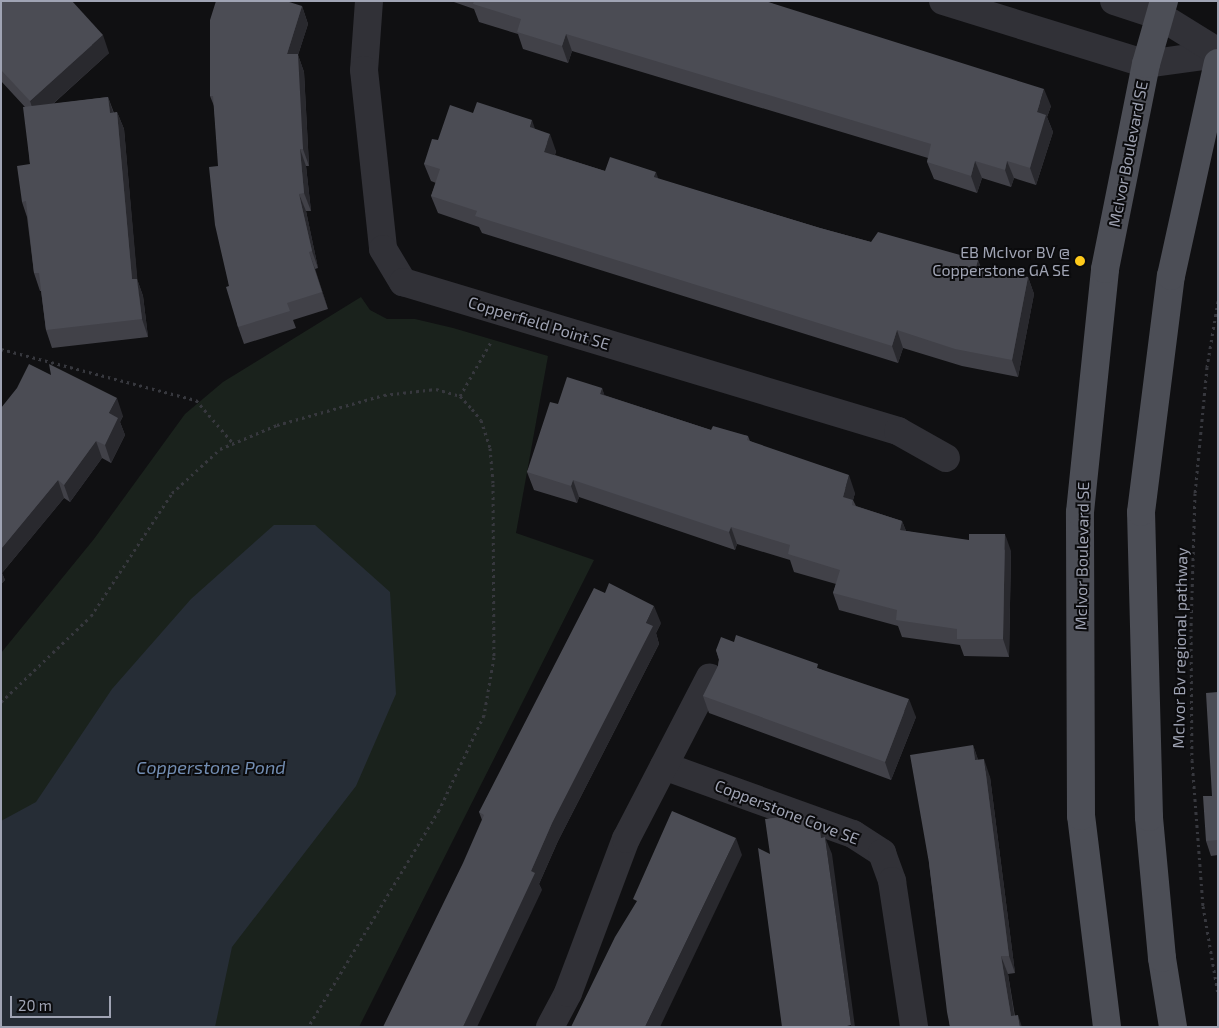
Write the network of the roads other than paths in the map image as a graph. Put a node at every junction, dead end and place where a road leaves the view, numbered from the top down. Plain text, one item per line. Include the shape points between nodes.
1 (369, 1) edge
2 (943, 1) edge
3 (1114, 1) edge
4 (1162, 8) edge
5 (1218, 53) edge
6 (1218, 63) edge
7 (1146, 64) junction
8 (946, 458) dead end
9 (710, 676) dead end
10 (664, 766) junction
11 (550, 1027) edge
12 (914, 1027) edge
13 (1106, 1027) edge
14 (1173, 1027) edge

1 - 8 street, Copperfield Point SE via 364,70 383,249 402,282 898,431
2 - 7 street
3 - 4 street
4 - 5 street
4 - 7 main road, McIvor Boulevard SE
5 - 7 street
6 - 14 main road via 1171,276 1141,512 1149,817 1162,958
7 - 13 main road, McIvor Boulevard SE via 1105,269 1080,512 1081,816
9 - 10 street
10 - 11 street via 626,839 568,993
10 - 12 street, Copperstone Cove SE via 853,834 882,853 892,881

